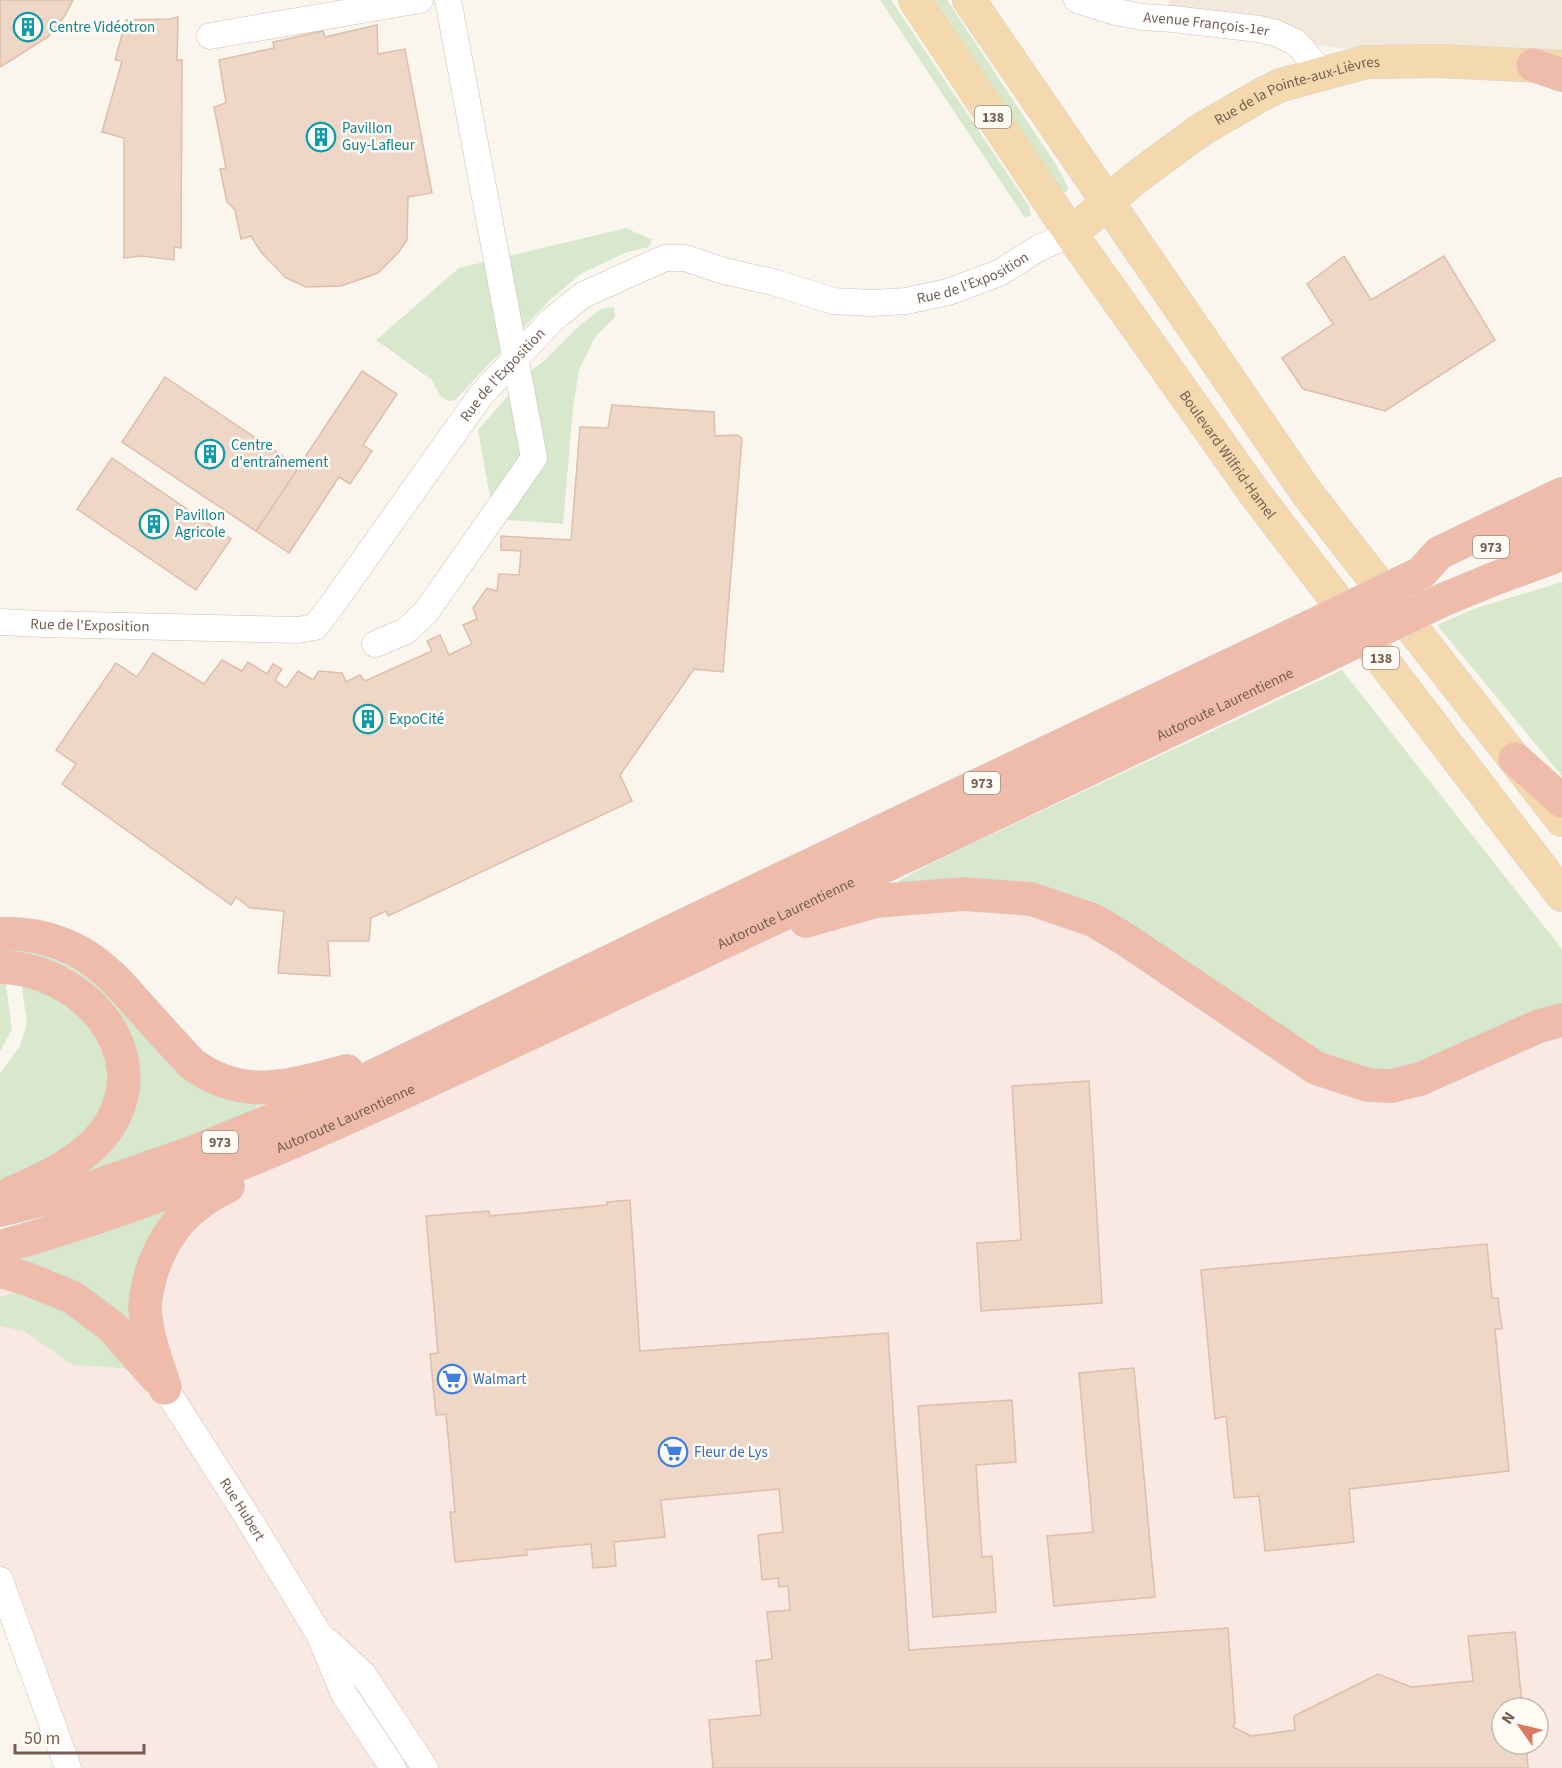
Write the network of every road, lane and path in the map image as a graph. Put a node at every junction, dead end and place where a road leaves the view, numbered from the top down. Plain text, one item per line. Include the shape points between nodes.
1 (420, 0) edge
2 (448, 0) edge
3 (915, 0) edge
4 (969, 0) edge
5 (1077, 0) edge
6 (210, 36) dead end
7 (1552, 69) edge
8 (1321, 73) junction
9 (1108, 203) junction
10 (1071, 234) junction
11 (516, 356) junction
12 (1562, 494) edge
13 (1562, 522) edge
14 (1562, 554) edge
15 (1421, 573) junction
16 (0, 621) edge
17 (375, 644) dead end
18 (1515, 759) junction
19 (1562, 801) edge
20 (1562, 820) edge
21 (1562, 895) edge
22 (0, 934) edge
23 (715, 947) junction
24 (0, 967) edge
25 (1562, 1020) edge
26 (430, 1049) junction
27 (286, 1145) junction
28 (0, 1198) edge
29 (0, 1210) edge
30 (0, 1247) edge
31 (0, 1271) edge
32 (165, 1388) junction
33 (0, 1580) edge
34 (319, 1634) junction
35 (68, 1768) edge
36 (393, 1768) edge
37 (425, 1768) edge

1 - 6 street
2 - 11 street
3 - 10 main road, Boulevard Wilfrid-Hamel / 138
4 - 9 main road
5 - 8 street, Avenue François-1er via 1143,17 1276,33 1295,42
7 - 8 main road, Rue de la Pointe-aux-Lièvres via 1440,61 1366,62
8 - 9 main road, Rue de la Pointe-aux-Lièvres via 1261,94 1202,129
9 - 10 main road, Rue de la Pointe-aux-Lièvres
9 - 18 main road via 1307,493
10 - 11 street, Rue de l'Exposition via 999,273 948,292 906,301 833,301 685,258 665,258 583,295
10 - 21 main road, Boulevard Wilfrid-Hamel / 138 via 1256,495
11 - 16 street, Rue de l'Exposition via 481,395 315,627 287,630
11 - 17 street via 534,458 426,612 406,632
12 - 15 highway via 1439,553
13 - 15 highway, Autoroute Laurentienne / 973
14 - 23 highway, Autoroute Laurentienne / 973, bridge via 1445,599
15 - 26 highway, Autoroute Laurentienne / 973, bridge
18 - 19 highway
18 - 20 main road
22 - 26 highway via 46,938 89,957 110,974 192,1064 223,1082 266,1088 294,1085
23 - 25 highway via 876,901 963,894 1031,899 1093,920 1316,1068 1368,1085 1392,1086 1420,1079 1539,1026
23 - 27 highway, Autoroute Laurentienne / 973
24 - 28 highway via 45,974 82,996 114,1035 124,1079 109,1126 94,1144 39,1181
26 - 29 highway, Autoroute Laurentienne / 973 via 341,1092 196,1151 96,1186
27 - 30 highway, Autoroute Laurentienne / 973 via 195,1183
27 - 32 highway via 260,1170 195,1205 168,1235 156,1258 145,1308 148,1333
31 - 32 highway via 72,1297 111,1326
32 - 34 street, Rue Hubert
33 - 35 street
34 - 36 street, Rue Hubert via 344,1694
34 - 37 street, Rue Hubert via 363,1674

